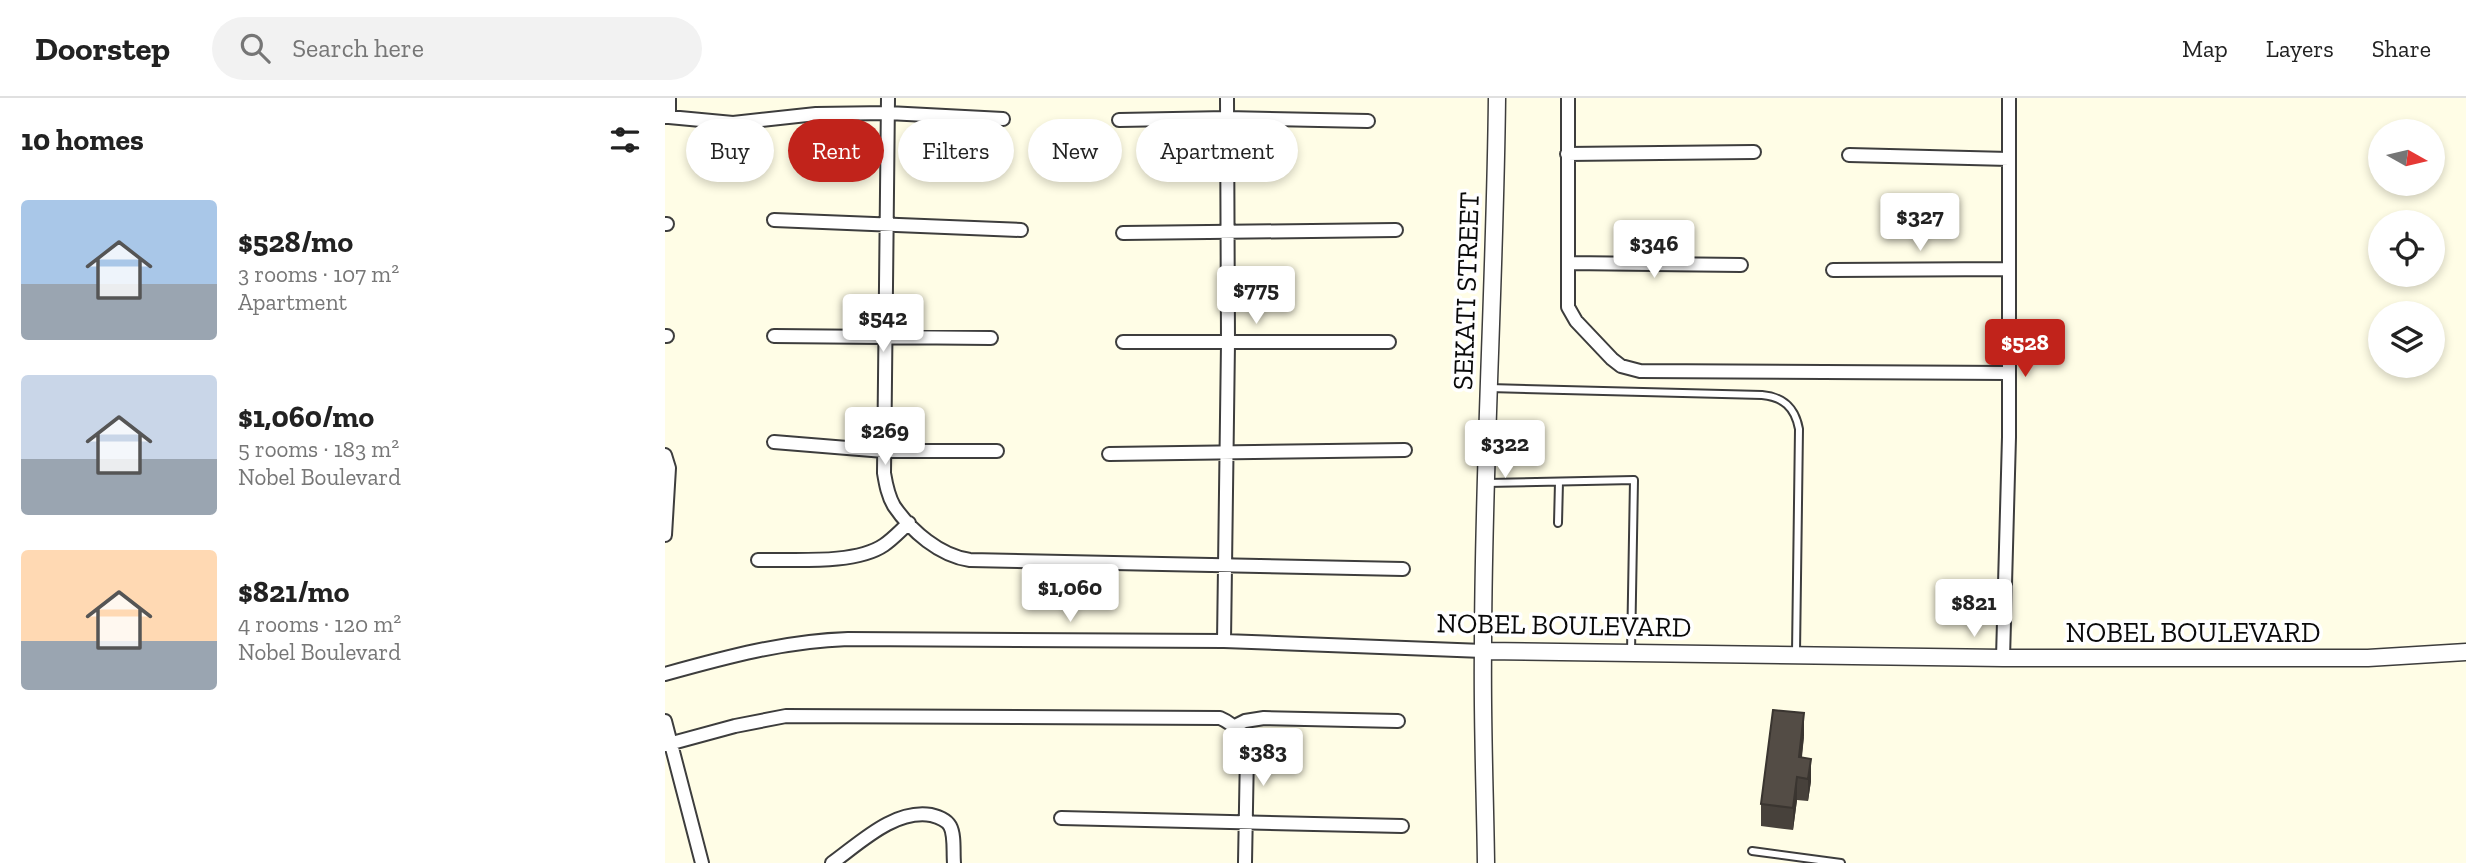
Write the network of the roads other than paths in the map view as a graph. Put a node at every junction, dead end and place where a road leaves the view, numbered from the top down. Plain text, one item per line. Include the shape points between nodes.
1 (669, 98) edge
2 (888, 98) edge
3 (1227, 98) edge
4 (1497, 98) edge
5 (1568, 98) edge
6 (2009, 98) edge
7 (888, 114) junction
8 (667, 117) edge
9 (1227, 118) junction
10 (1003, 119) dead end
11 (1122, 120) edge
12 (1368, 121) dead end
13 (1754, 152) dead end
14 (1567, 154) junction
15 (1849, 155) dead end
16 (2009, 159) junction
17 (774, 220) dead end
18 (886, 226) junction
19 (1021, 230) dead end
20 (1395, 230) dead end
21 (1123, 233) dead end
22 (1226, 233) junction
23 (1568, 263) junction
24 (1741, 265) dead end
25 (2008, 269) junction
26 (1833, 270) dead end
27 (774, 336) dead end
28 (885, 338) junction
29 (991, 338) dead end
30 (1123, 342) dead end
31 (1389, 342) dead end
32 (1228, 343) junction
33 (2008, 373) junction
34 (1488, 388) junction
35 (774, 442) dead end
36 (1405, 450) dead end
37 (884, 451) junction
38 (997, 452) dead end
39 (1109, 454) dead end
40 (1227, 454) junction
41 (665, 455) edge
42 (1559, 481) junction
43 (1486, 483) junction
44 (909, 523) junction
45 (1558, 523) dead end
46 (665, 535) edge
47 (758, 560) dead end
48 (1224, 564) junction
49 (1403, 569) dead end
50 (1224, 641) junction
51 (1483, 651) junction
52 (1631, 652) junction
53 (2466, 652) edge
54 (1796, 655) junction
55 (2003, 658) junction
56 (665, 674) edge
57 (665, 721) edge
58 (1398, 721) dead end
59 (1235, 726) junction
60 (667, 744) edge
61 (1061, 818) dead end
62 (1246, 823) junction
63 (1402, 826) dead end
64 (1752, 851) dead end
65 (702, 863) edge
66 (832, 863) edge
67 (954, 863) edge
68 (1245, 863) edge
69 (1486, 863) edge
70 (1842, 863) edge

1 - 8 street
2 - 7 street
3 - 9 street
4 - 34 street, SEKATI STREET
5 - 14 street
6 - 16 street
7 - 8 street via 788,116 733,123
7 - 10 street
7 - 18 street
9 - 11 street
9 - 12 street
9 - 22 street
13 - 14 street
14 - 23 street
15 - 16 street
16 - 25 street
17 - 18 street
18 - 19 street
18 - 28 street
20 - 22 street
21 - 22 street
22 - 32 street
23 - 24 street
23 - 33 street via 1571,314 1612,359 1631,369
25 - 26 street
25 - 33 street
27 - 28 street
28 - 29 street
28 - 37 street
30 - 32 street
31 - 32 street
32 - 40 street
33 - 55 street
34 - 43 street, SEKATI STREET
34 - 54 lane via 1762,395 1774,396 1791,407 1799,429
35 - 37 street
36 - 40 street
37 - 38 street
37 - 44 street via 887,491
39 - 40 street
40 - 48 street
41 - 46 street via 669,468
42 - 43 lane
42 - 45 lane
42 - 52 lane via 1634,480
43 - 51 street, SEKATI STREET
44 - 47 street via 883,546 845,558
44 - 48 street via 939,550 960,558
48 - 49 street
48 - 50 street
50 - 51 street, NOBEL BOULEVARD
50 - 56 street, NOBEL BOULEVARD via 811,640
51 - 52 street, NOBEL BOULEVARD
51 - 69 street, SEKATI STREET
52 - 54 street, NOBEL BOULEVARD
53 - 55 street, NOBEL BOULEVARD via 2368,659
54 - 55 street, NOBEL BOULEVARD
57 - 60 street
58 - 59 street via 1264,718
59 - 60 street via 1211,717 786,716
59 - 62 street via 1247,752
60 - 65 street
61 - 62 street
62 - 63 street
62 - 68 street
64 - 70 lane
66 - 67 street via 891,822 918,814 939,817 949,825

